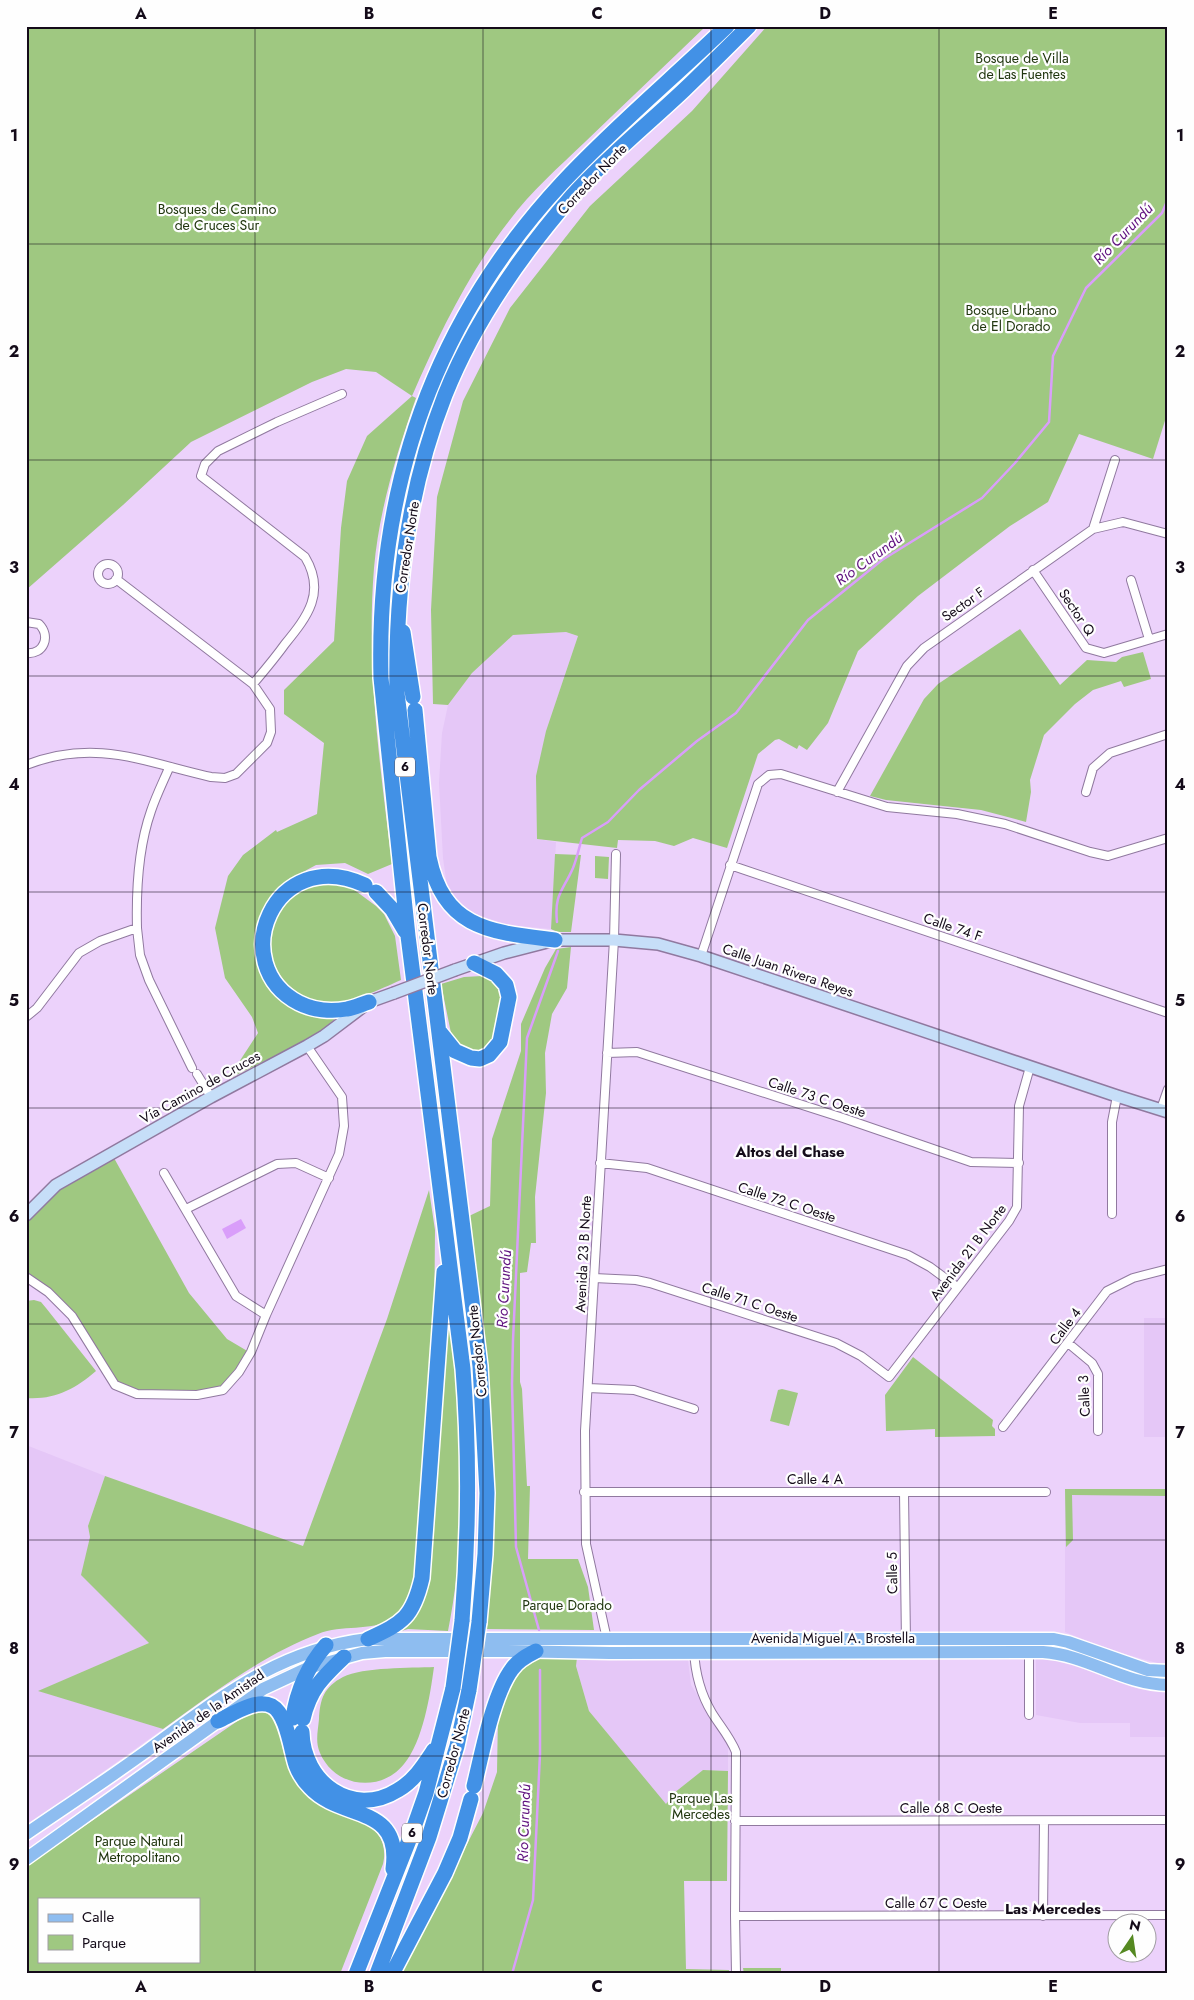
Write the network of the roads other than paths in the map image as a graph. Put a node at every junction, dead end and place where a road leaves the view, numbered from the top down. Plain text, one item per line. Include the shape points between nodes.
1 (726, 26) edge
2 (749, 26) edge
3 (342, 394) dead end
4 (1115, 460) dead end
5 (1094, 528) junction
6 (1168, 534) edge
7 (1033, 570) junction
8 (116, 579) dead end
9 (1131, 580) dead end
10 (398, 609) junction
11 (26, 622) edge
12 (1168, 634) edge
13 (1149, 639) junction
14 (26, 653) edge
15 (253, 684) junction
16 (1168, 734) edge
17 (26, 765) edge
18 (169, 768) junction
19 (836, 792) junction
20 (1086, 792) dead end
21 (1168, 838) edge
22 (616, 854) dead end
23 (730, 865) junction
24 (137, 928) junction
25 (408, 936) junction
26 (555, 940) junction
27 (614, 940) junction
28 (701, 956) junction
29 (474, 963) junction
30 (394, 993) joint
31 (369, 1002) junction
32 (1168, 1013) edge
33 (26, 1017) edge
34 (438, 1029) junction
35 (307, 1046) junction
36 (607, 1052) junction
37 (1030, 1067) junction
38 (1168, 1089) edge
39 (1117, 1096) junction
40 (211, 1097) junction
41 (1165, 1111) edge
42 (600, 1163) junction
43 (1019, 1163) junction
44 (164, 1173) dead end
45 (329, 1178) junction
46 (186, 1209) junction
47 (1112, 1214) dead end
48 (26, 1215) edge
49 (447, 1238) junction
50 (1168, 1269) edge
51 (26, 1277) edge
52 (594, 1278) junction
53 (957, 1288) junction
54 (266, 1315) junction
55 (1068, 1343) junction
56 (889, 1377) joint
57 (588, 1388) junction
58 (694, 1409) dead end
59 (1002, 1428) dead end
60 (1098, 1431) dead end
61 (584, 1492) junction
62 (904, 1492) junction
63 (1046, 1492) dead end
64 (607, 1638) junction
65 (694, 1638) junction
66 (368, 1639) junction
67 (906, 1639) junction
68 (494, 1644) junction
69 (508, 1644) junction
70 (326, 1646) junction
71 (536, 1651) junction
72 (1029, 1652) junction
73 (610, 1653) junction
74 (694, 1653) junction
75 (906, 1653) junction
76 (344, 1657) junction
77 (308, 1668) junction
78 (1168, 1671) edge
79 (1168, 1684) edge
80 (1029, 1715) dead end
81 (218, 1721) junction
82 (298, 1725) junction
83 (440, 1741) junction
84 (296, 1766) junction
85 (108, 1779) junction
86 (119, 1793) junction
87 (1168, 1820) edge
88 (735, 1821) junction
89 (1044, 1821) junction
90 (26, 1834) edge
91 (26, 1858) edge
92 (392, 1881) junction
93 (1168, 1915) edge
94 (735, 1916) junction
95 (1044, 1916) junction
96 (356, 1974) edge
97 (377, 1974) edge
98 (392, 1974) edge
99 (736, 1974) edge

1 - 25 highway, Corredor Norte / 6 via 561,184 490,272 455,330 412,434 390,534 382,589 380,645 384,714
2 - 10 highway, Corredor Norte / 6 via 573,195 505,281 445,393 430,438 406,540
3 - 15 street via 218,451 205,464 201,476 305,557 312,570 315,590 305,620
4 - 5 street
5 - 6 street, Sector F via 1123,522
5 - 7 street, Sector F
7 - 13 street, Sector Q via 1086,648 1104,653
7 - 19 street, Sector F via 924,648 907,666
8 - 15 street
9 - 13 street
10 - 26 highway via 414,703 429,857 434,878 446,902 460,915 491,930
10 - 34 highway, Corredor Norte / 6 via 397,693
11 - 14 street via 38,624 46,637 40,650
12 - 13 street, Sector Q
15 - 18 street via 270,709 268,743 236,774 225,778
16 - 20 street via 1110,753 1093,768
17 - 18 street via 76,752 99,752
18 - 24 street via 151,812 141,853 136,895
19 - 21 street via 887,807 957,814 1005,824 1108,856
19 - 23 street via 781,774 769,775 758,784
22 - 27 street, Avenida 23 B Norte
23 - 28 street
23 - 32 street, Calle 74 F
24 - 33 street via 100,941 79,953 37,1008
24 - 40 street via 140,955 149,980
25 - 31 highway via 392,909 371,889 354,880 327,875 301,881 289,889 269,913 263,955 277,986 291,999 317,1009 338,1010
25 - 49 highway, Corredor Norte / 6
26 - 27 street, Calle Juan Rivera Reyes
26 - 29 street, Calle Juan Rivera Reyes
27 - 28 street, Calle Juan Rivera Reyes via 658,944
27 - 36 street, Avenida 23 B Norte
28 - 37 street, Calle Juan Rivera Reyes
29 - 30 street, Calle Juan Rivera Reyes, bridge
29 - 34 highway via 496,974 506,985 508,997 500,1042 489,1055 471,1058 455,1051
30 - 31 street, Vía Camino de Cruces
31 - 35 street, Vía Camino de Cruces
34 - 97 highway, Corredor Norte / 6, bridge via 480,1366 487,1494 479,1622 457,1746 429,1837
35 - 40 street, Vía Camino de Cruces
35 - 45 street via 342,1097 344,1126 339,1154
36 - 42 street, Avenida 23 B Norte
36 - 43 street, Calle 73 C Oeste via 637,1052 971,1162
37 - 39 street, Calle Juan Rivera Reyes
37 - 43 street, Avenida 21 B Norte via 1019,1106
38 - 41 street
39 - 41 street, Calle Juan Rivera Reyes
39 - 47 street via 1112,1122
40 - 48 street, Vía Camino de Cruces via 56,1185
42 - 52 street, Avenida 23 B Norte
42 - 53 street, Calle 72 C Oeste via 647,1168 908,1255
43 - 53 street, Avenida 21 B Norte via 1017,1207
44 - 46 street
45 - 46 street via 296,1163 277,1164
45 - 54 street
46 - 54 street via 236,1296
49 - 66 highway via 422,1578 415,1604 407,1616 397,1625
49 - 83 highway, Corredor Norte / 6, bridge via 468,1431 468,1553 453,1688
50 - 55 street, Calle 4 via 1133,1278 1107,1291
51 - 54 street via 48,1292 72,1316 115,1385 137,1394 196,1395 223,1390 251,1352
52 - 56 street, Calle 71 C Oeste via 650,1283 836,1343 861,1356
52 - 57 street, Avenida 23 B Norte
53 - 56 street, Avenida 21 B Norte
55 - 59 street, Calle 4
55 - 60 street, Calle 3 via 1092,1363 1098,1374
57 - 58 street via 634,1390
57 - 61 street, Avenida 23 B Norte
61 - 62 street, Calle 4 A
61 - 64 street, Avenida 23 B Norte via 586,1544
62 - 63 street, Calle 4 A
62 - 67 street, Calle 5
64 - 65 main road, Avenida Miguel A. Brostella
64 - 69 main road, Avenida Miguel A. Brostella
64 - 73 street, Avenida 23 B Norte
65 - 67 main road, Avenida Miguel A. Brostella
65 - 74 street
66 - 68 main road, Avenida de la Amistad
66 - 70 main road, Avenida de la Amistad
67 - 75 street, Calle 5
67 - 78 main road, Avenida Miguel A. Brostella via 1054,1639 1148,1670
68 - 69 main road, Avenida Miguel A. Brostella
68 - 76 main road, Avenida de la Amistad
69 - 71 main road, Avenida Miguel A. Brostella
70 - 77 highway
70 - 85 main road, Avenida de la Amistad via 281,1662 231,1690
71 - 73 main road, Avenida Miguel A. Brostella
71 - 98 highway via 512,1667 505,1679 460,1838
72 - 75 main road, Avenida Miguel A. Brostella
72 - 79 main road, Avenida Miguel A. Brostella via 1061,1654 1137,1682
72 - 80 street
73 - 74 main road, Avenida Miguel A. Brostella
74 - 75 main road, Avenida Miguel A. Brostella
74 - 88 street via 701,1692 731,1738 736,1752
76 - 77 main road, Avenida de la Amistad
76 - 82 highway via 315,1687
77 - 81 main road, Avenida de la Amistad via 263,1688
77 - 82 highway via 298,1692
81 - 84 highway via 255,1705 266,1704 275,1708 283,1720
81 - 86 main road, Avenida de la Amistad
82 - 83 highway via 305,1754 316,1776 337,1793 360,1799 384,1797 406,1785
82 - 84 highway
83 - 92 highway, Corredor Norte / 6 via 420,1812
84 - 92 highway via 310,1788 324,1798 372,1818 384,1827 394,1851
85 - 86 main road
85 - 90 main road, Avenida de la Amistad
86 - 91 main road, Avenida de la Amistad
87 - 89 street, Calle 68 C Oeste
88 - 89 street, Calle 68 C Oeste
88 - 94 street
89 - 95 street
92 - 96 highway, Corredor Norte / 6
93 - 95 street, Calle 67 C Oeste
94 - 95 street, Calle 67 C Oeste
94 - 99 street

